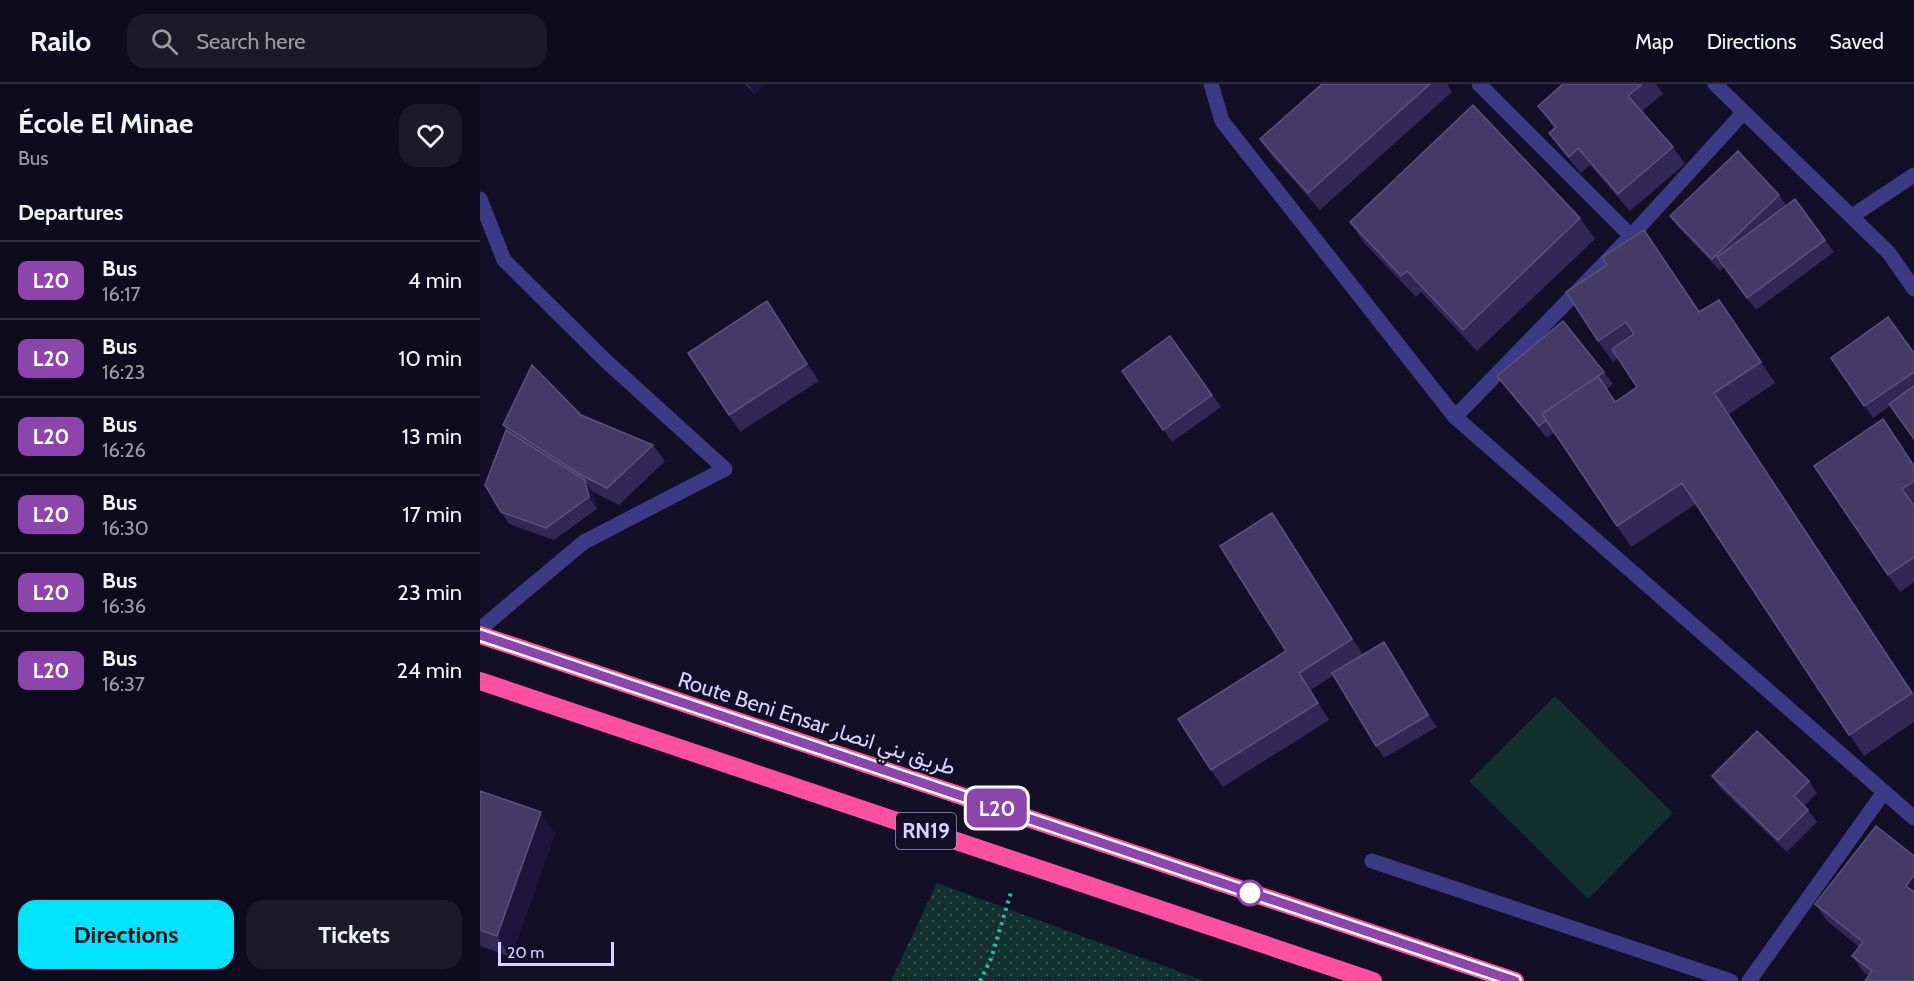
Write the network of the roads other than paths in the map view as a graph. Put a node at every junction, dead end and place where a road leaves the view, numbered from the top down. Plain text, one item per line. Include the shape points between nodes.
1 (1211, 84) edge
2 (1479, 84) edge
3 (1714, 84) edge
4 (1744, 112) junction
5 (1914, 175) edge
6 (480, 199) edge
7 (1852, 216) junction
8 (1631, 236) junction
9 (1914, 289) edge
10 (1455, 417) junction
11 (480, 629) edge
12 (480, 635) edge
13 (480, 681) edge
14 (1884, 792) junction
15 (1914, 818) edge
16 (1372, 861) dead end
17 (1373, 981) edge
18 (1515, 981) edge
19 (1731, 981) edge
20 (1749, 981) edge

1 - 10 street via 1222,121
2 - 8 street
3 - 4 street
4 - 7 street
4 - 8 street
5 - 7 street
6 - 11 street via 504,260 606,361 725,469 584,542
7 - 9 street via 1889,253
8 - 10 street
10 - 14 street
12 - 18 highway, Route Beni Ensar طريق بني انصار / RN19
13 - 17 highway, RN19
14 - 15 street
14 - 20 street
16 - 19 street

